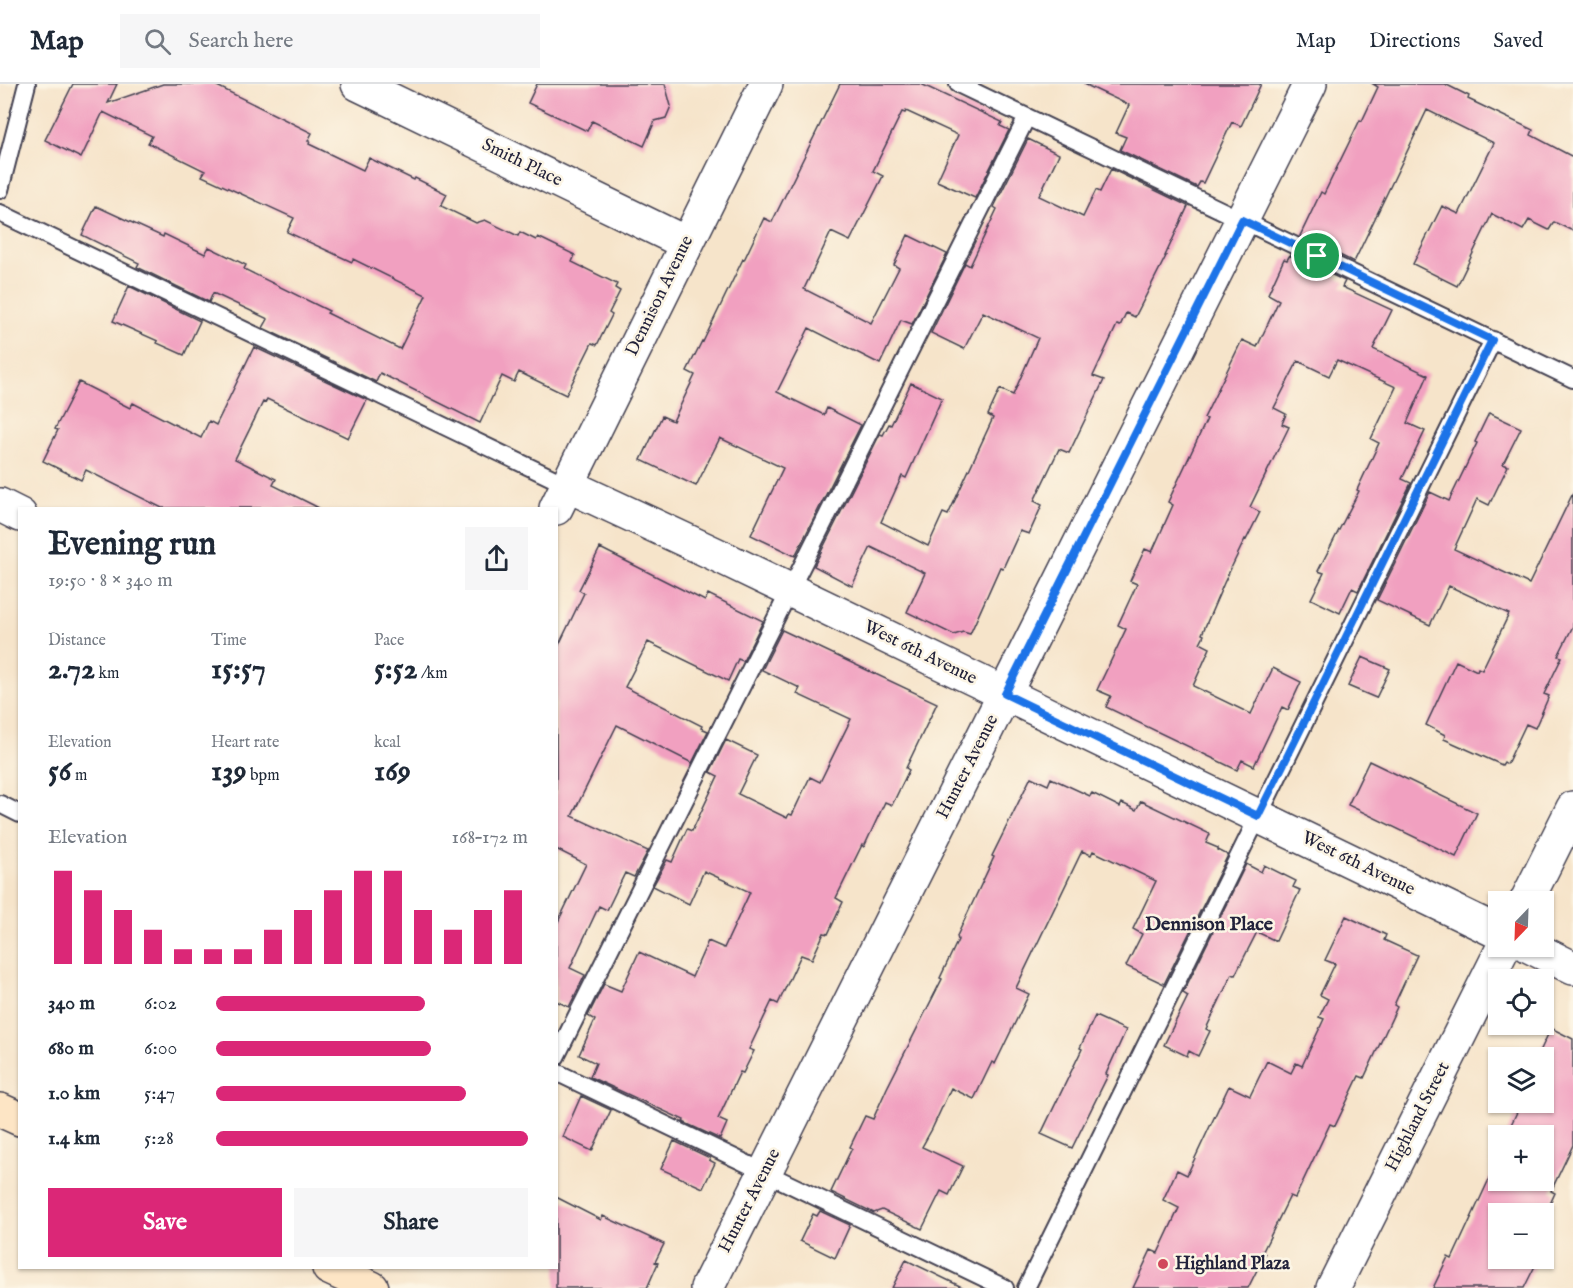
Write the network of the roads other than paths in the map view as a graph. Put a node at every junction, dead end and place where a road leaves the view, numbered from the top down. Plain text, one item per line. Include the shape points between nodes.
1 (27, 84) edge
2 (358, 84) edge
3 (766, 84) edge
4 (958, 84) edge
5 (1310, 84) edge
6 (1027, 117) junction
7 (0, 190) edge
8 (0, 213) edge
9 (1242, 220) junction
10 (686, 243) junction
11 (1492, 340) junction
12 (1573, 379) edge
13 (561, 497) edge
14 (0, 506) edge
15 (18, 514) edge
16 (790, 591) junction
17 (1005, 694) junction
18 (0, 804) edge
19 (1573, 808) edge
20 (18, 813) edge
21 (1258, 816) junction
22 (1532, 891) edge
23 (1488, 927) edge
24 (1498, 957) edge
25 (1551, 957) edge
26 (1573, 968) edge
27 (558, 1053) edge
28 (558, 1073) edge
29 (0, 1110) edge
30 (18, 1118) edge
31 (764, 1172) junction
32 (331, 1269) edge
33 (371, 1288) edge
34 (707, 1288) edge
35 (1005, 1288) edge
36 (1026, 1288) edge
37 (1333, 1288) edge

1 - 7 lane
2 - 10 street, Smith Place
3 - 10 street, Dennison Avenue
4 - 6 lane
5 - 9 street, Hunter Avenue
6 - 9 lane
6 - 16 lane
8 - 13 lane
9 - 11 lane
9 - 17 street, Hunter Avenue
10 - 13 street, Dennison Avenue
11 - 12 lane
11 - 21 lane
13 - 16 street, West 6th Avenue
14 - 15 street
16 - 17 street, West 6th Avenue
16 - 27 lane
17 - 21 street, West 6th Avenue
17 - 31 street, Hunter Avenue
18 - 20 lane
19 - 22 street
21 - 23 street, West 6th Avenue
21 - 36 lane
24 - 37 street, Highland Street
25 - 26 street
28 - 31 lane
29 - 30 street
31 - 34 street, Hunter Avenue
31 - 35 lane
32 - 33 street

